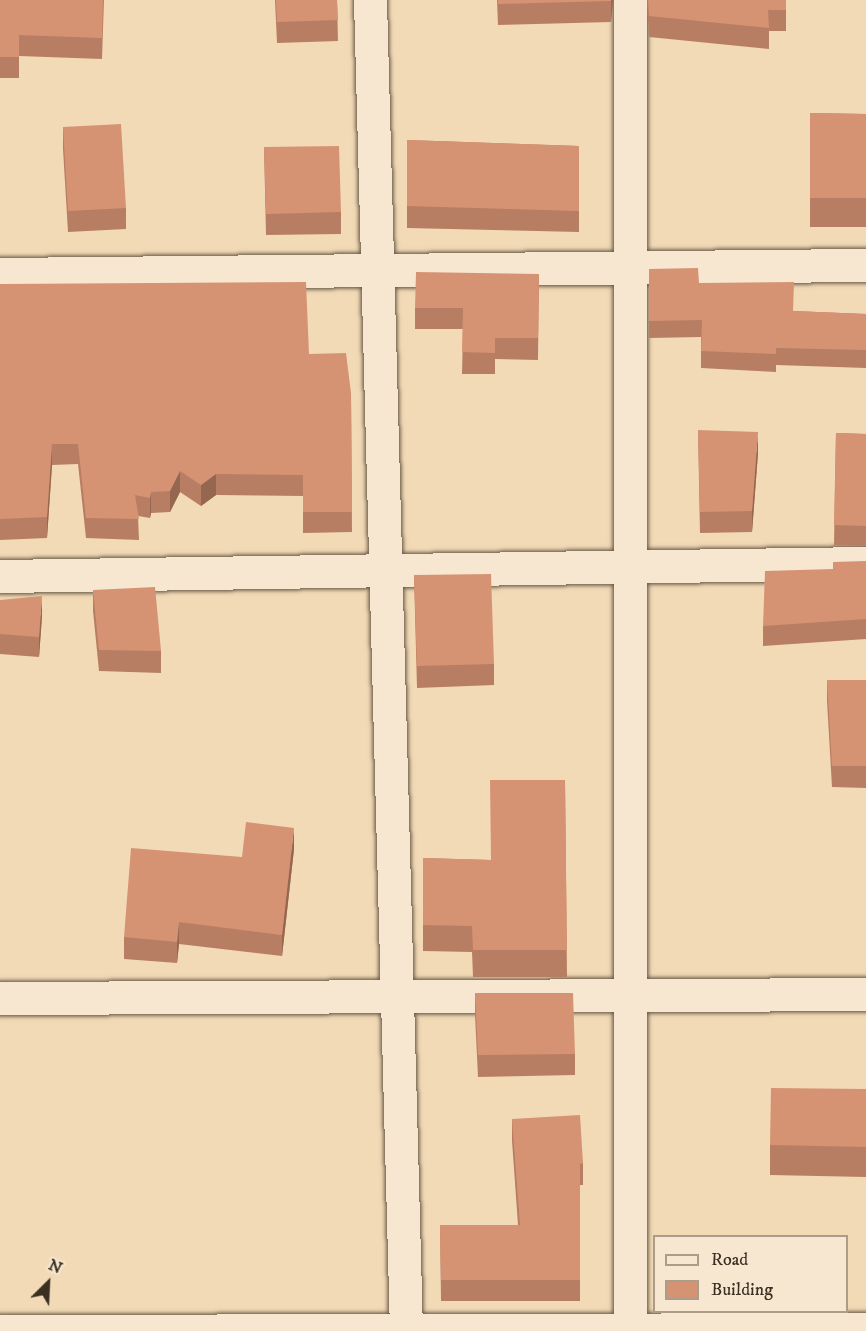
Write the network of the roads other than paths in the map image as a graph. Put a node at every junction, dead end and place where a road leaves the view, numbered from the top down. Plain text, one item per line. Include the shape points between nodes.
1 (370, 0) edge
2 (630, 0) edge
3 (866, 265) edge
4 (630, 267) junction
5 (378, 270) junction
6 (0, 274) edge
7 (866, 563) edge
8 (630, 566) junction
9 (386, 570) junction
10 (0, 576) edge
11 (866, 994) edge
12 (630, 995) junction
13 (397, 996) junction
14 (0, 998) edge
15 (866, 1329) edge
16 (406, 1330) edge
17 (630, 1330) edge
18 (0, 1331) edge

1 - 5 street
2 - 4 street
3 - 4 street
4 - 5 street
4 - 8 street
5 - 6 street
5 - 9 street
7 - 8 street
8 - 9 street
8 - 12 street
9 - 10 street
9 - 13 street
11 - 12 street
12 - 13 street
12 - 17 street
13 - 14 street
13 - 16 street
15 - 17 street
16 - 17 street
16 - 18 street

